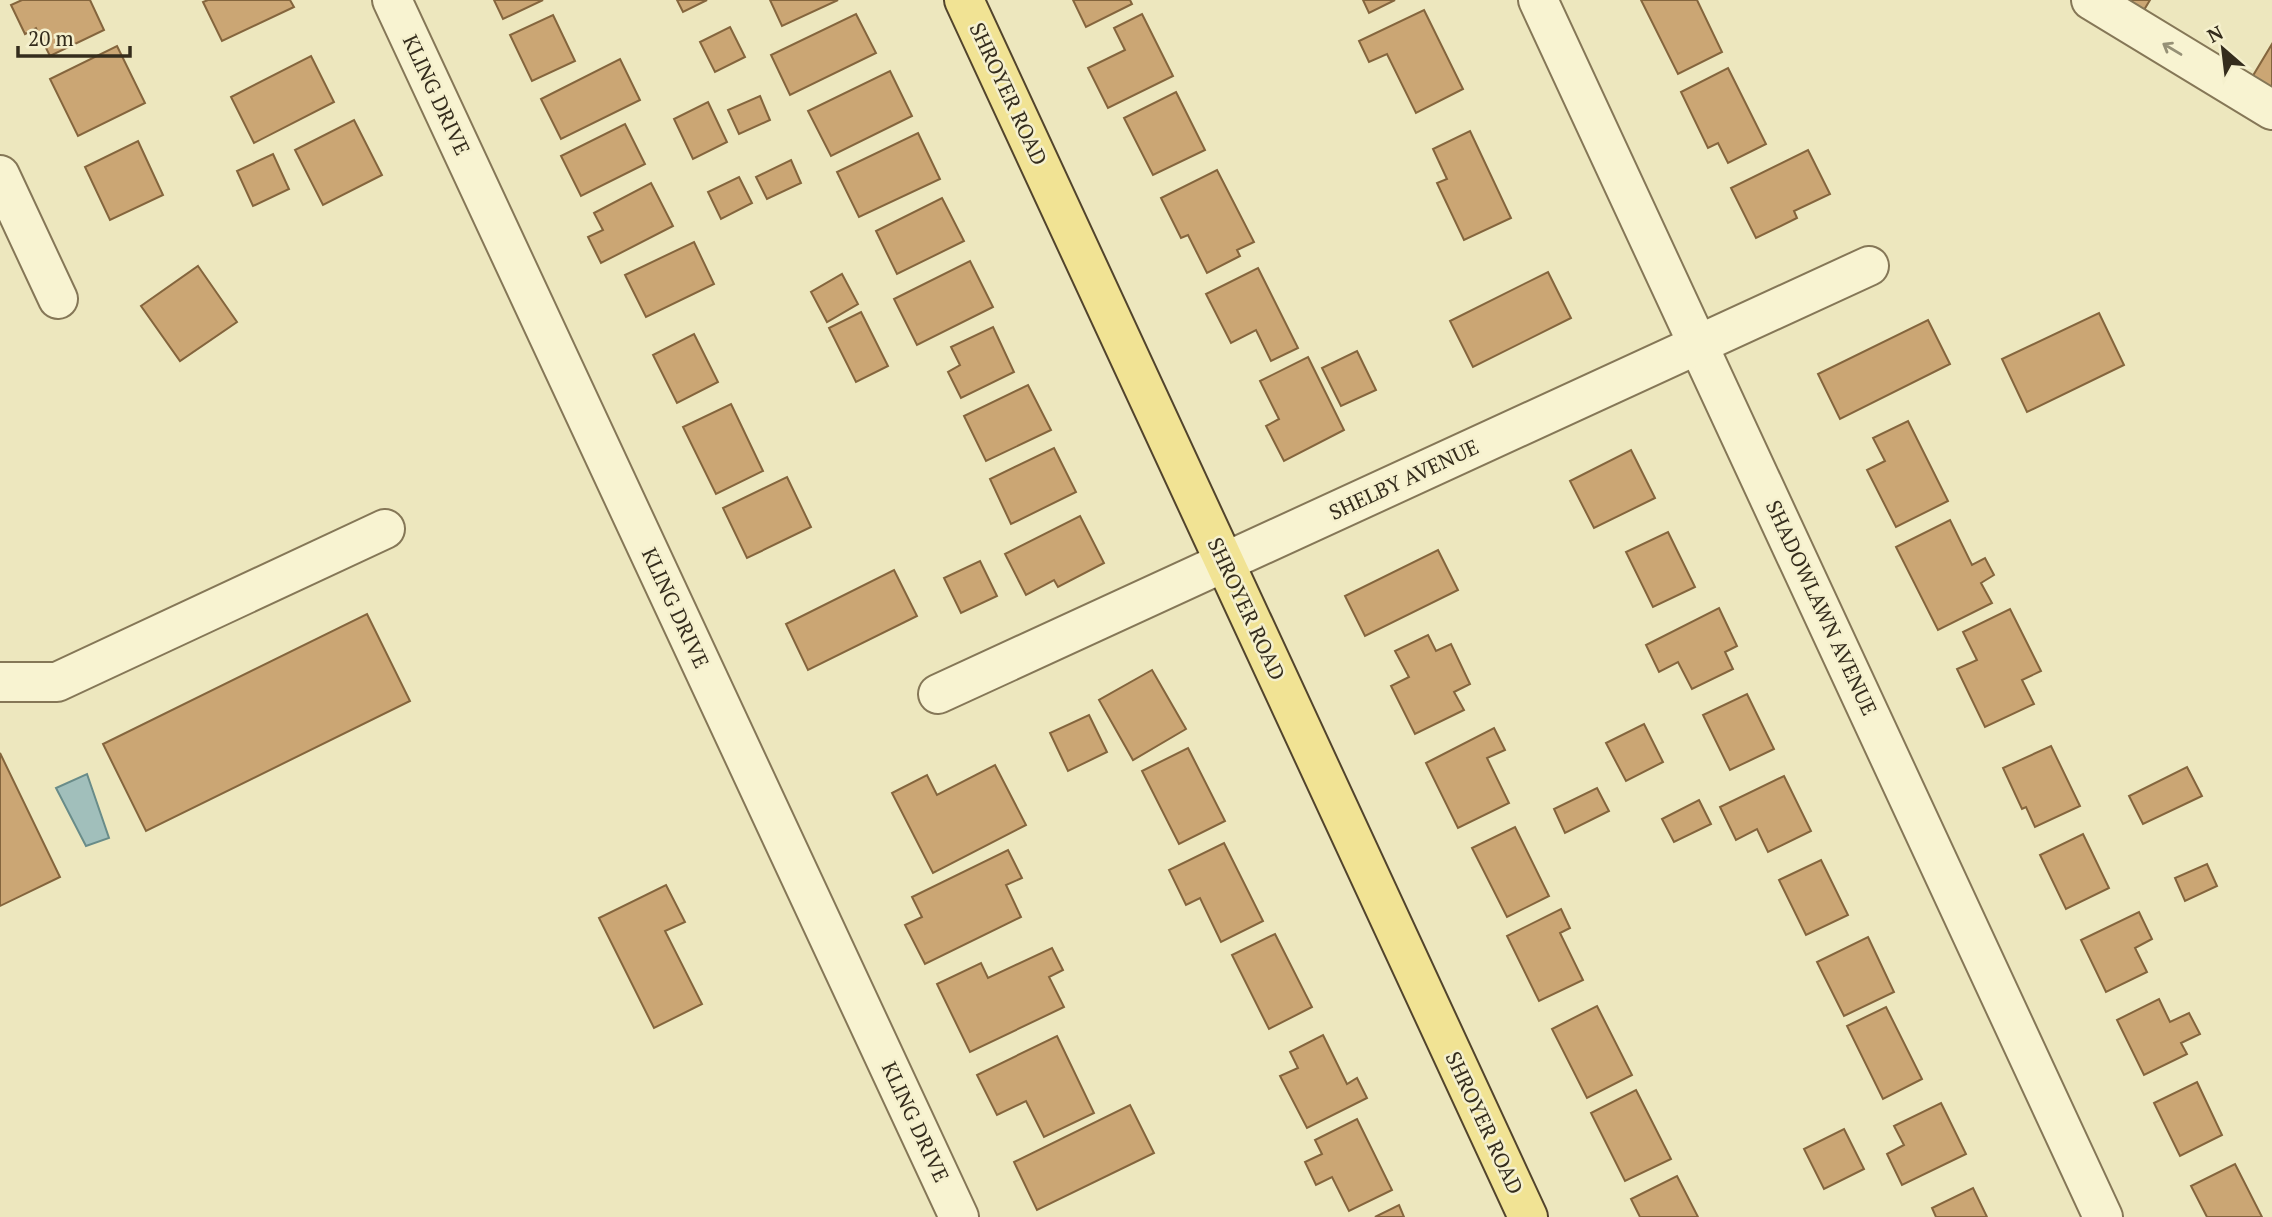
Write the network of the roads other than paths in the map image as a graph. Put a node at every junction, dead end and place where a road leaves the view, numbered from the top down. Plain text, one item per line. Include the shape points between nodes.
1 (392, 0) edge
2 (964, 0) edge
3 (1538, 0) edge
4 (2091, 0) edge
5 (2272, 110) edge
6 (0, 175) edge
7 (1869, 266) dead end
8 (58, 299) dead end
9 (1698, 345) junction
10 (385, 529) dead end
11 (1224, 562) junction
12 (0, 682) edge
13 (938, 694) dead end
14 (959, 1217) edge
15 (1528, 1217) edge
16 (2103, 1217) edge

1 - 14 street, KLING DRIVE
2 - 11 main road, SHROYER ROAD
3 - 9 street, SHADOWLAWN AVENUE
5 -> 4 street
6 - 8 street
7 - 9 street, SHELBY AVENUE
9 - 11 street, SHELBY AVENUE
9 - 16 street, SHADOWLAWN AVENUE
10 - 12 street via 57,682
11 - 13 street, SHELBY AVENUE
11 - 15 main road, SHROYER ROAD

